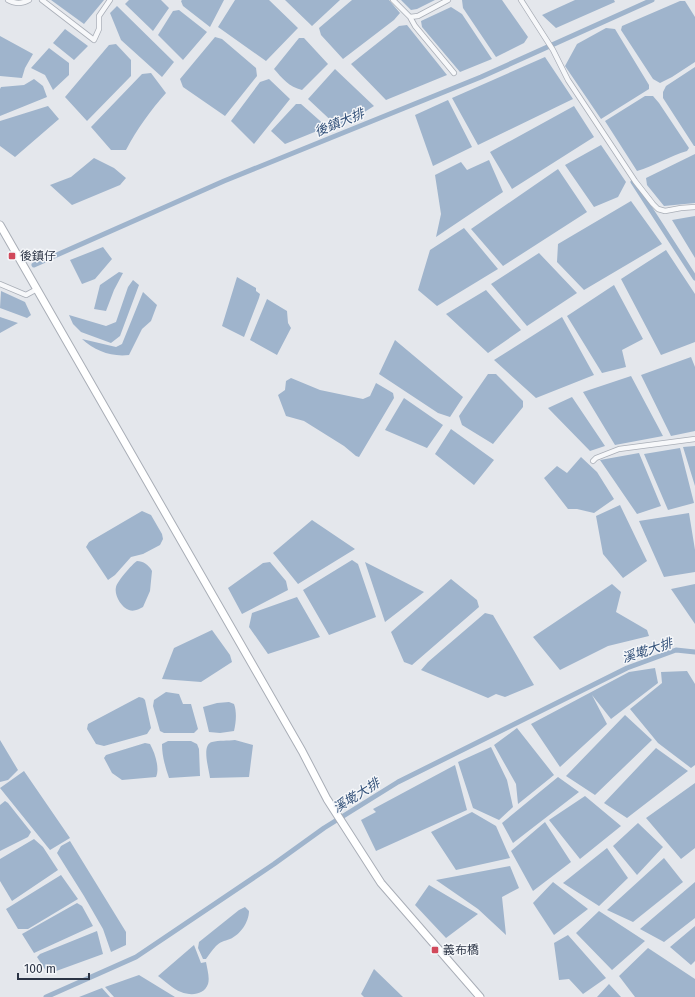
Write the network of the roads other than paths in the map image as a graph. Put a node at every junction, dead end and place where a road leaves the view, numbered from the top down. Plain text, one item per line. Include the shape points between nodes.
1 (8, 0) edge
2 (29, 0) edge
3 (42, 0) edge
4 (110, 0) edge
5 (392, 0) edge
6 (448, 0) edge
7 (521, 0) edge
8 (410, 17) junction
9 (454, 73) dead end
10 (695, 207) edge
11 (0, 225) edge
12 (0, 284) edge
13 (37, 289) junction
14 (695, 439) edge
15 (593, 461) dead end
16 (480, 997) edge

1 - 2 street via 18,4
3 - 4 street via 94,40 99,29 99,16
5 - 8 street
6 - 8 street via 418,16
7 - 10 street via 550,44 568,80 652,204 665,211
8 - 9 street
11 - 13 main road
12 - 13 street via 26,295
13 - 16 main road via 339,819 381,883
14 - 15 street via 619,449

